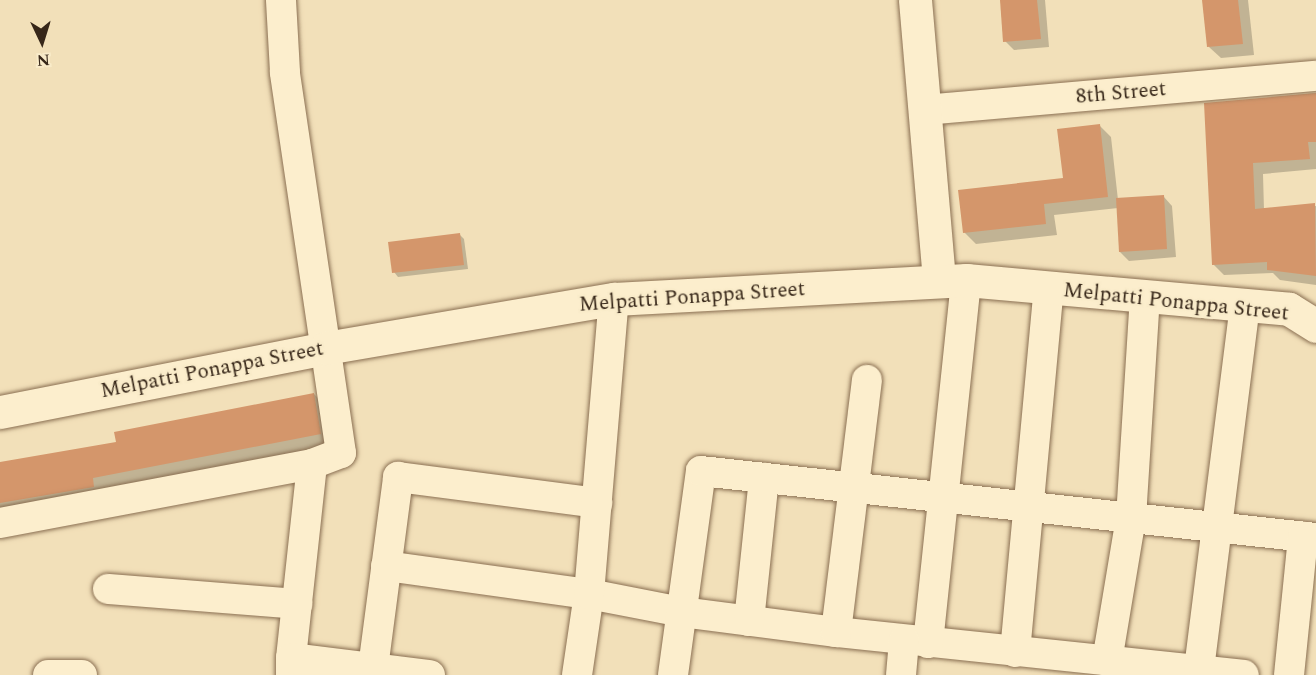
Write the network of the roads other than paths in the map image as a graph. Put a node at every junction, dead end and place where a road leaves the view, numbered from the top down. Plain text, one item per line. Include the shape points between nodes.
1 (281, 0) edge
2 (915, 0) edge
3 (1316, 76) edge
4 (925, 110) junction
5 (953, 280) junction
6 (1049, 288) junction
7 (1145, 296) junction
8 (614, 299) junction
9 (1245, 305) junction
10 (1316, 326) edge
11 (326, 348) junction
12 (867, 380) dead end
13 (0, 412) edge
14 (312, 464) junction
15 (764, 478) junction
16 (854, 487) junction
17 (944, 497) junction
18 (597, 503) junction
19 (1029, 506) junction
20 (1131, 518) junction
21 (0, 523) edge
22 (1216, 529) junction
23 (1309, 538) edge
24 (386, 566) junction
25 (108, 589) dead end
26 (589, 594) junction
27 (297, 604) junction
28 (682, 612) junction
29 (749, 621) junction
30 (836, 632) junction
31 (916, 641) junction
32 (1015, 652) junction
33 (1107, 662) junction
34 (291, 667) edge
35 (373, 668) junction
36 (1199, 669) junction
37 (48, 675) edge
38 (82, 675) edge
39 (430, 675) edge
40 (577, 675) edge
41 (673, 675) edge
42 (901, 675) edge
43 (1244, 675) edge
44 (1289, 675) edge

1 - 11 street via 285,72
2 - 4 main road
3 - 4 street, 8th Street
4 - 5 main road
5 - 6 main road, Melpatti Ponappa Street
5 - 8 main road, Melpatti Ponappa Street
5 - 17 street
6 - 7 main road, Melpatti Ponappa Street
6 - 19 street
7 - 9 main road, Melpatti Ponappa Street
7 - 20 street
8 - 11 main road, Melpatti Ponappa Street
8 - 18 street
9 - 10 main road, Melpatti Ponappa Street via 1289,309
9 - 22 street
11 - 13 main road, Melpatti Ponappa Street
11 - 14 street via 341,453
12 - 16 street
14 - 21 street
14 - 27 street
15 - 16 street
15 - 28 street via 701,471
15 - 29 street
16 - 17 street
16 - 30 street
17 - 19 street
17 - 31 street
18 - 24 street via 398,477
18 - 26 street
19 - 20 street
19 - 32 street
20 - 22 street
20 - 33 street
22 - 23 street
22 - 36 street
23 - 44 street
24 - 26 street
24 - 35 street
25 - 27 street
26 - 28 street
26 - 40 street
27 - 34 street
28 - 29 street
28 - 41 street
29 - 30 street
30 - 31 street
31 - 32 street
31 - 42 street
32 - 33 street
33 - 36 street
34 - 35 street
35 - 39 street
36 - 43 street
37 - 38 street

